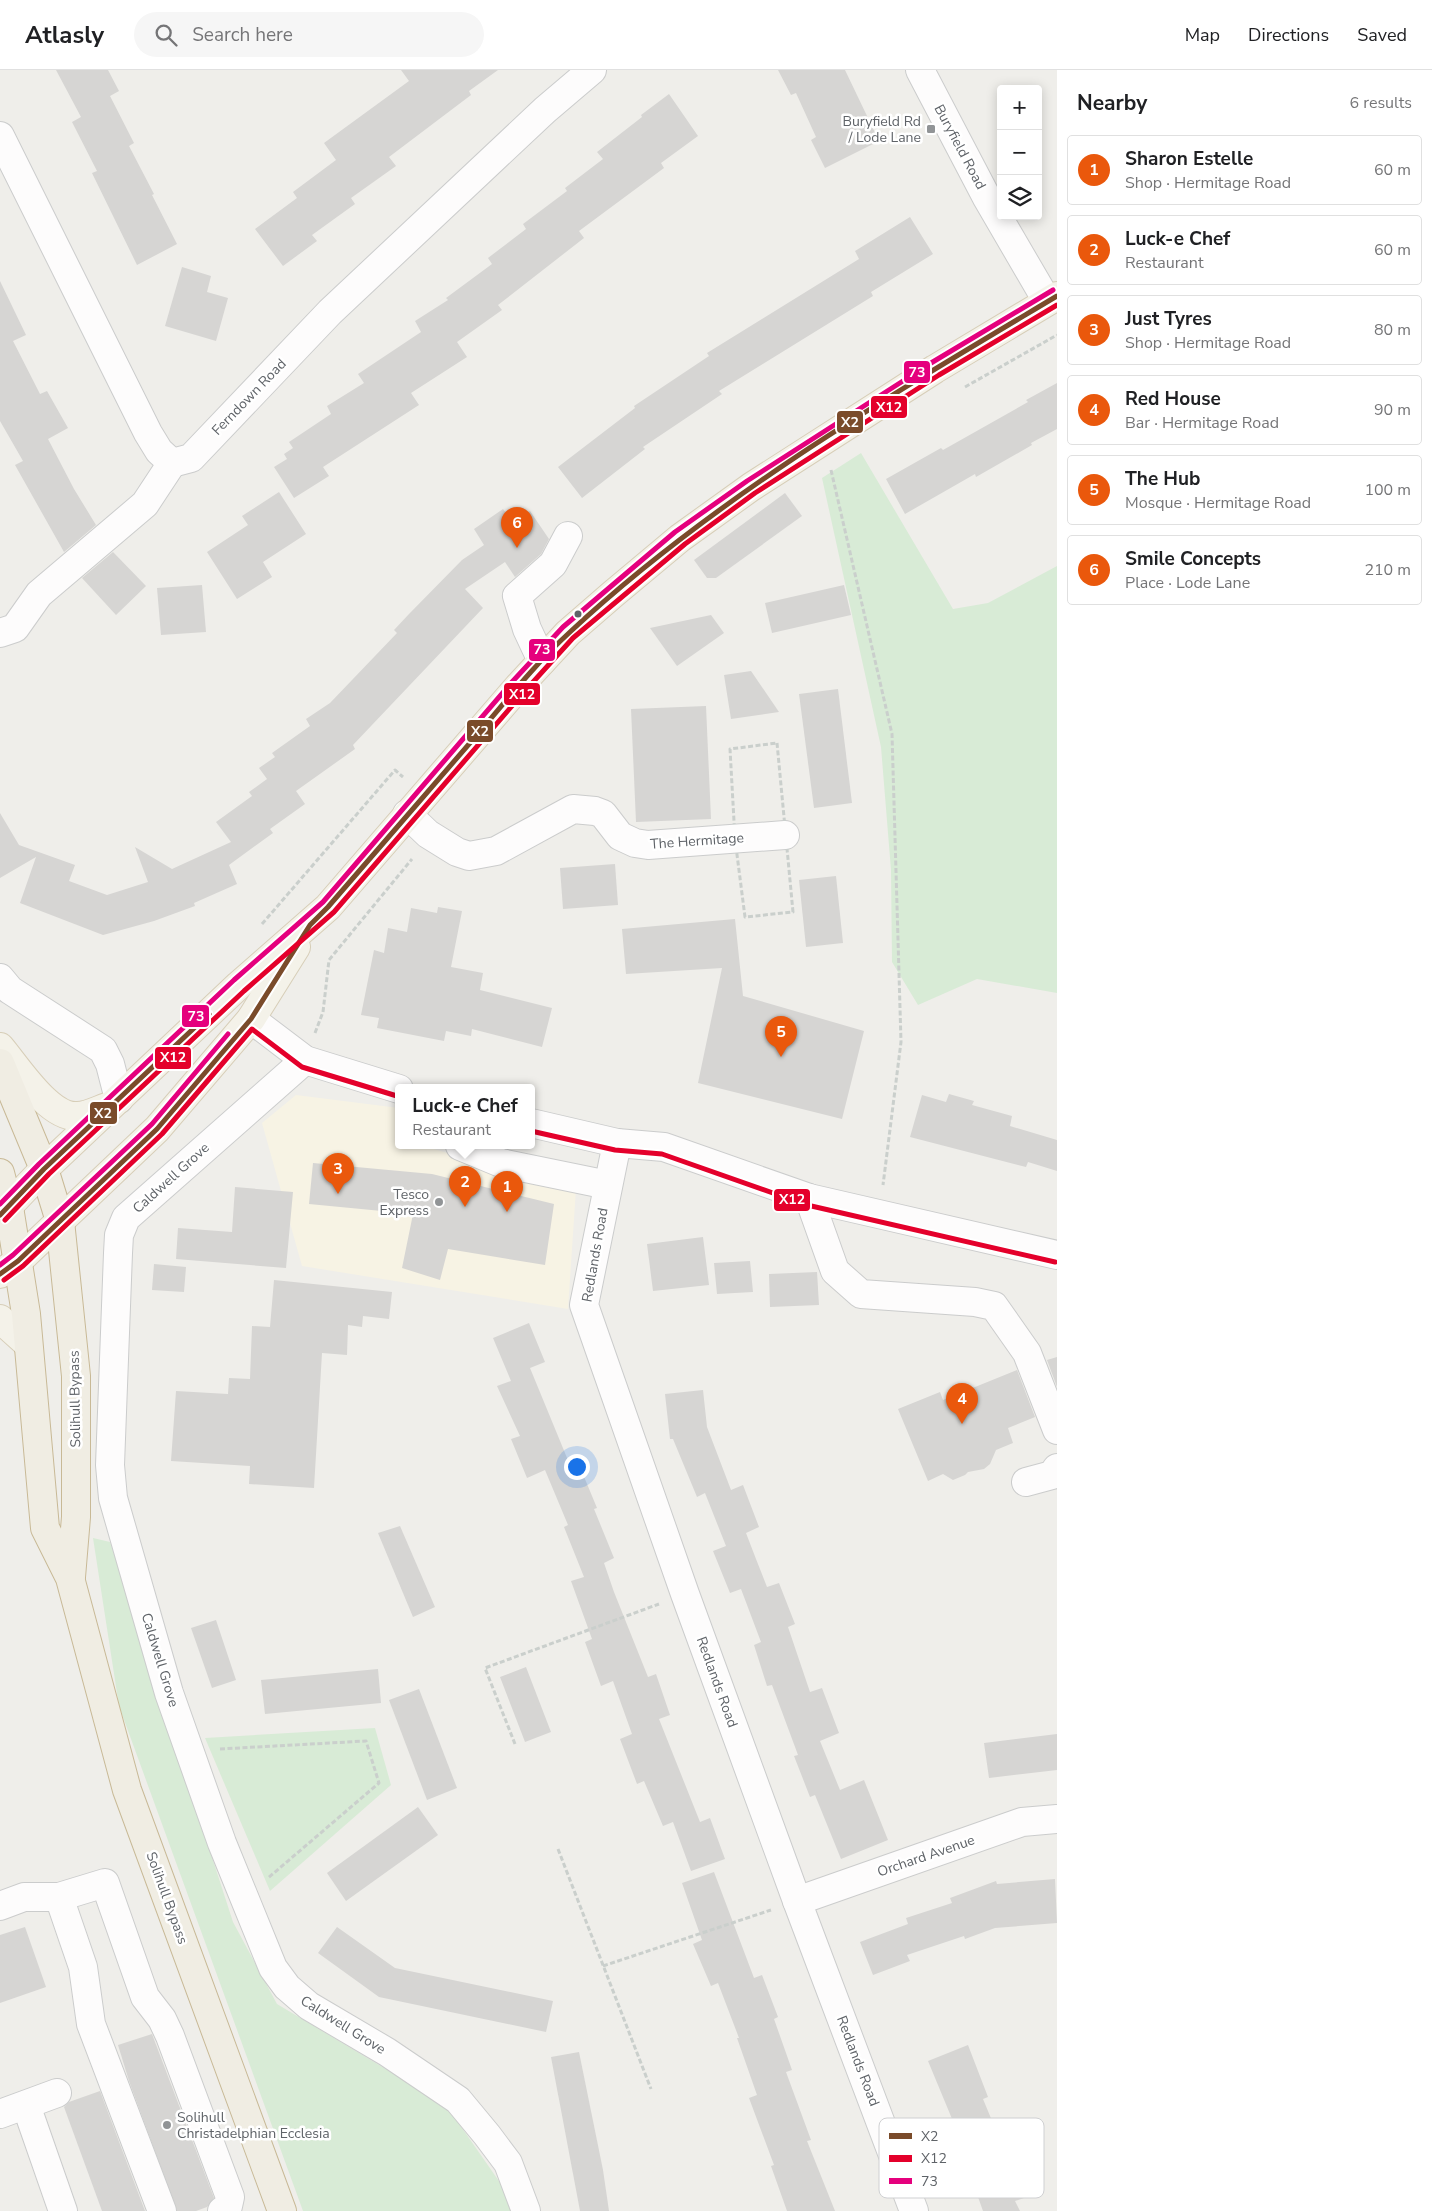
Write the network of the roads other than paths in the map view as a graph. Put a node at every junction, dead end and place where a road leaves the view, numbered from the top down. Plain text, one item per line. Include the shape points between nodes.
1 (592, 70) edge
2 (920, 70) edge
3 (0, 136) edge
4 (1052, 299) edge
5 (172, 463) junction
6 (568, 536) dead end
7 (0, 633) edge
8 (542, 661) junction
9 (407, 814) junction
10 (785, 835) dead end
11 (310, 925) junction
12 (0, 978) edge
13 (251, 1020) junction
14 (0, 1047) edge
15 (305, 1060) junction
16 (0, 1064) edge
17 (395, 1088) edge
18 (115, 1102) junction
19 (535, 1125) edge
20 (617, 1143) junction
21 (467, 1149) edge
22 (44, 1169) junction
23 (0, 1173) edge
24 (608, 1185) junction
25 (809, 1198) junction
26 (4, 1211) edge
27 (60, 1221) junction
28 (1057, 1255) edge
29 (9, 1267) edge
30 (0, 1319) edge
31 (28, 1344) junction
32 (1057, 1430) edge
33 (1057, 1468) edge
34 (1026, 1482) dead end
35 (70, 1578) junction
36 (1057, 1819) edge
37 (59, 1897) junction
38 (12, 1901) edge
39 (797, 1901) junction
40 (57, 2093) dead end
41 (26, 2105) junction
42 (0, 2114) edge
43 (879, 2118) edge
44 (909, 2198) edge
45 (63, 2211) edge
46 (162, 2211) edge
47 (222, 2211) edge
48 (282, 2211) edge
49 (526, 2211) edge
50 (914, 2211) edge

1 - 5 street, Ferndown Road via 545,110 330,312 191,458
2 - 4 street, Buryfield Road via 987,198
3 - 5 street via 148,433 159,451
4 - 8 main road via 935,369 751,487 680,538 568,633
5 - 7 street via 145,504 39,594 15,628
6 - 8 street via 553,564 517,596 527,629
8 - 9 main road
9 - 10 street, The Hermitage via 431,836 469,856 496,851 573,809 595,810 604,814 620,836 635,844
9 - 11 main road
11 - 13 main road
11 - 18 main road via 239,985
12 - 18 street via 10,990 103,1050 110,1064
13 - 15 street
13 - 27 main road via 157,1129
14 - 18 main road via 48,1104 58,1111 77,1116
15 - 17 street
15 - 49 street, Caldwell Grove via 126,1218 119,1235 110,1465 113,1498 169,1693 222,1843 273,1968 309,2006 387,2052 458,2100 508,2164
16 - 22 highway, Solihull Bypass
18 - 22 main road
19 - 20 street
20 - 24 street, Redlands Road
20 - 25 street via 664,1147
21 - 24 street via 501,1163
22 - 26 main road
22 - 27 highway, Solihull Bypass
23 - 26 highway, Solihull Bypass
24 - 39 street, Redlands Road via 584,1304
25 - 28 street
25 - 32 street via 834,1271 861,1294 994,1306 1027,1353
26 - 29 highway, Solihull Bypass
27 - 29 main road
27 - 35 highway, Solihull Bypass via 76,1376 76,1517
29 - 31 highway, Solihull Bypass
30 - 31 main road
31 - 35 highway, Solihull Bypass via 45,1528
33 - 34 street via 1052,1475
35 - 48 highway, Solihull Bypass via 127,1790
36 - 39 street, Orchard Avenue via 1022,1822
37 - 38 street
37 - 46 street via 83,1967 91,2024
37 - 47 street via 105,1883 145,1997 170,2036 230,2198
39 - 43 street, Redlands Road
40 - 41 street
41 - 42 street
41 - 45 street
44 - 50 street, Redlands Road

